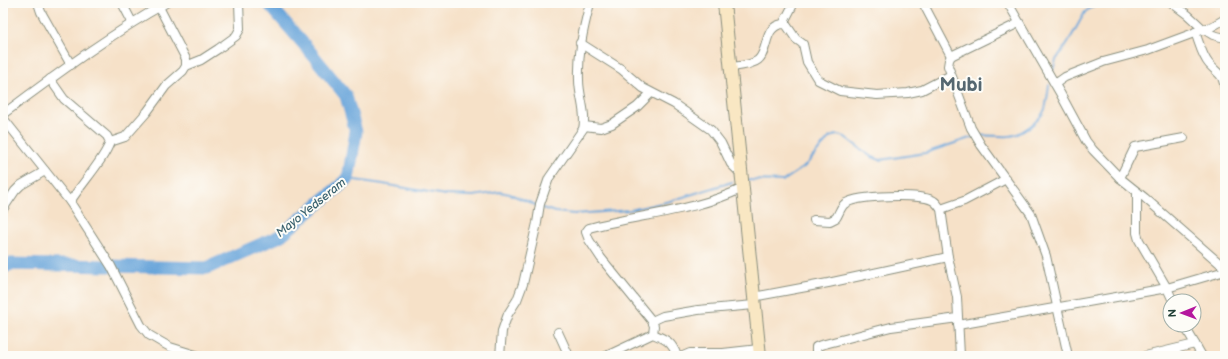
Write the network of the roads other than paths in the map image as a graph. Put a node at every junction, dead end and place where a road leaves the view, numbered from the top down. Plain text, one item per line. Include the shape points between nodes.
1 (38, 3) edge
2 (122, 3) edge
3 (239, 3) edge
4 (590, 3) edge
5 (724, 3) edge
6 (794, 3) edge
7 (923, 3) edge
8 (1008, 3) edge
9 (1172, 3) edge
10 (163, 5) edge
11 (1225, 19) edge
12 (132, 22) junction
13 (1019, 23) junction
14 (782, 24) junction
15 (1203, 29) junction
16 (1195, 32) junction
17 (1225, 38) edge
18 (580, 43) junction
19 (951, 56) junction
20 (71, 65) junction
21 (186, 66) junction
22 (731, 68) junction
23 (952, 75) junction
24 (1223, 75) edge
25 (50, 79) junction
26 (1055, 84) junction
27 (1225, 90) edge
28 (650, 93) junction
29 (3, 114) edge
30 (3, 118) edge
31 (584, 126) junction
32 (1184, 138) dead end
33 (110, 142) junction
34 (45, 171) junction
35 (741, 174) junction
36 (1120, 178) junction
37 (1006, 179) junction
38 (743, 188) junction
39 (1137, 192) junction
40 (70, 202) junction
41 (3, 209) edge
42 (940, 209) junction
43 (814, 220) dead end
44 (948, 257) junction
45 (1225, 270) edge
46 (1167, 288) junction
47 (1169, 293) edge
48 (754, 301) junction
49 (1057, 308) junction
50 (652, 321) junction
51 (958, 321) junction
52 (558, 332) dead end
53 (1189, 333) edge
54 (653, 334) junction
55 (1195, 344) junction
56 (760, 353) edge
57 (199, 356) edge
58 (500, 356) edge
59 (569, 356) edge
60 (606, 356) edge
61 (676, 356) edge
62 (683, 356) edge
63 (816, 356) edge
64 (960, 356) edge
65 (1068, 356) edge
66 (1145, 356) edge
67 (1202, 356) edge

1 - 20 street
2 - 12 street
3 - 21 street via 240,29 236,36 212,53
4 - 18 street
5 - 22 street
6 - 14 street
7 - 19 street
8 - 13 street
9 - 15 street
10 - 12 street
10 - 21 street via 186,59
11 - 15 street
12 - 20 street
13 - 19 street
13 - 26 street
14 - 22 street via 774,27 769,34 761,57 756,62
14 - 23 street via 785,23 796,39 803,44 807,62 818,80 840,90 877,95 908,94
15 - 16 street
15 - 17 street
16 - 24 street via 1209,64
16 - 26 street via 1148,50 1103,62 1065,77
18 - 28 street via 621,69
18 - 31 street via 579,81
19 - 23 street via 948,66
20 - 25 street
21 - 33 street via 166,86 125,137
22 - 35 street
23 - 37 street via 971,128
24 - 27 street
25 - 29 street
25 - 33 street via 64,98
26 - 36 street via 1086,140 1100,159
28 - 31 street via 637,107 612,124 601,128
28 - 35 street via 674,104 711,130 721,143 731,164
30 - 34 street
31 - 58 street via 580,136 549,178 540,204 523,284 502,330
32 - 36 street via 1135,147
33 - 40 street
34 - 40 street
34 - 41 street via 21,185
35 - 38 street
36 - 39 street
37 - 42 street via 964,201
37 - 49 street via 1030,214 1046,256
38 - 48 street
38 - 50 street via 706,203 607,223 587,230 601,258
39 - 45 street
39 - 46 street via 1139,240
40 - 57 street via 110,266 140,325 149,335 170,347
42 - 43 street via 933,200 868,197 844,204 836,218 830,221
42 - 44 street
44 - 48 street
44 - 51 street via 957,297
45 - 46 street
46 - 47 street
46 - 49 street
48 - 50 street via 663,316
48 - 56 street
49 - 51 street
49 - 65 street
50 - 54 street
51 - 63 street via 891,327 821,345 816,347
51 - 64 street
52 - 59 street
53 - 55 street
54 - 60 street
54 - 61 street via 669,342
55 - 66 street
55 - 67 street
56 - 62 street via 690,352

